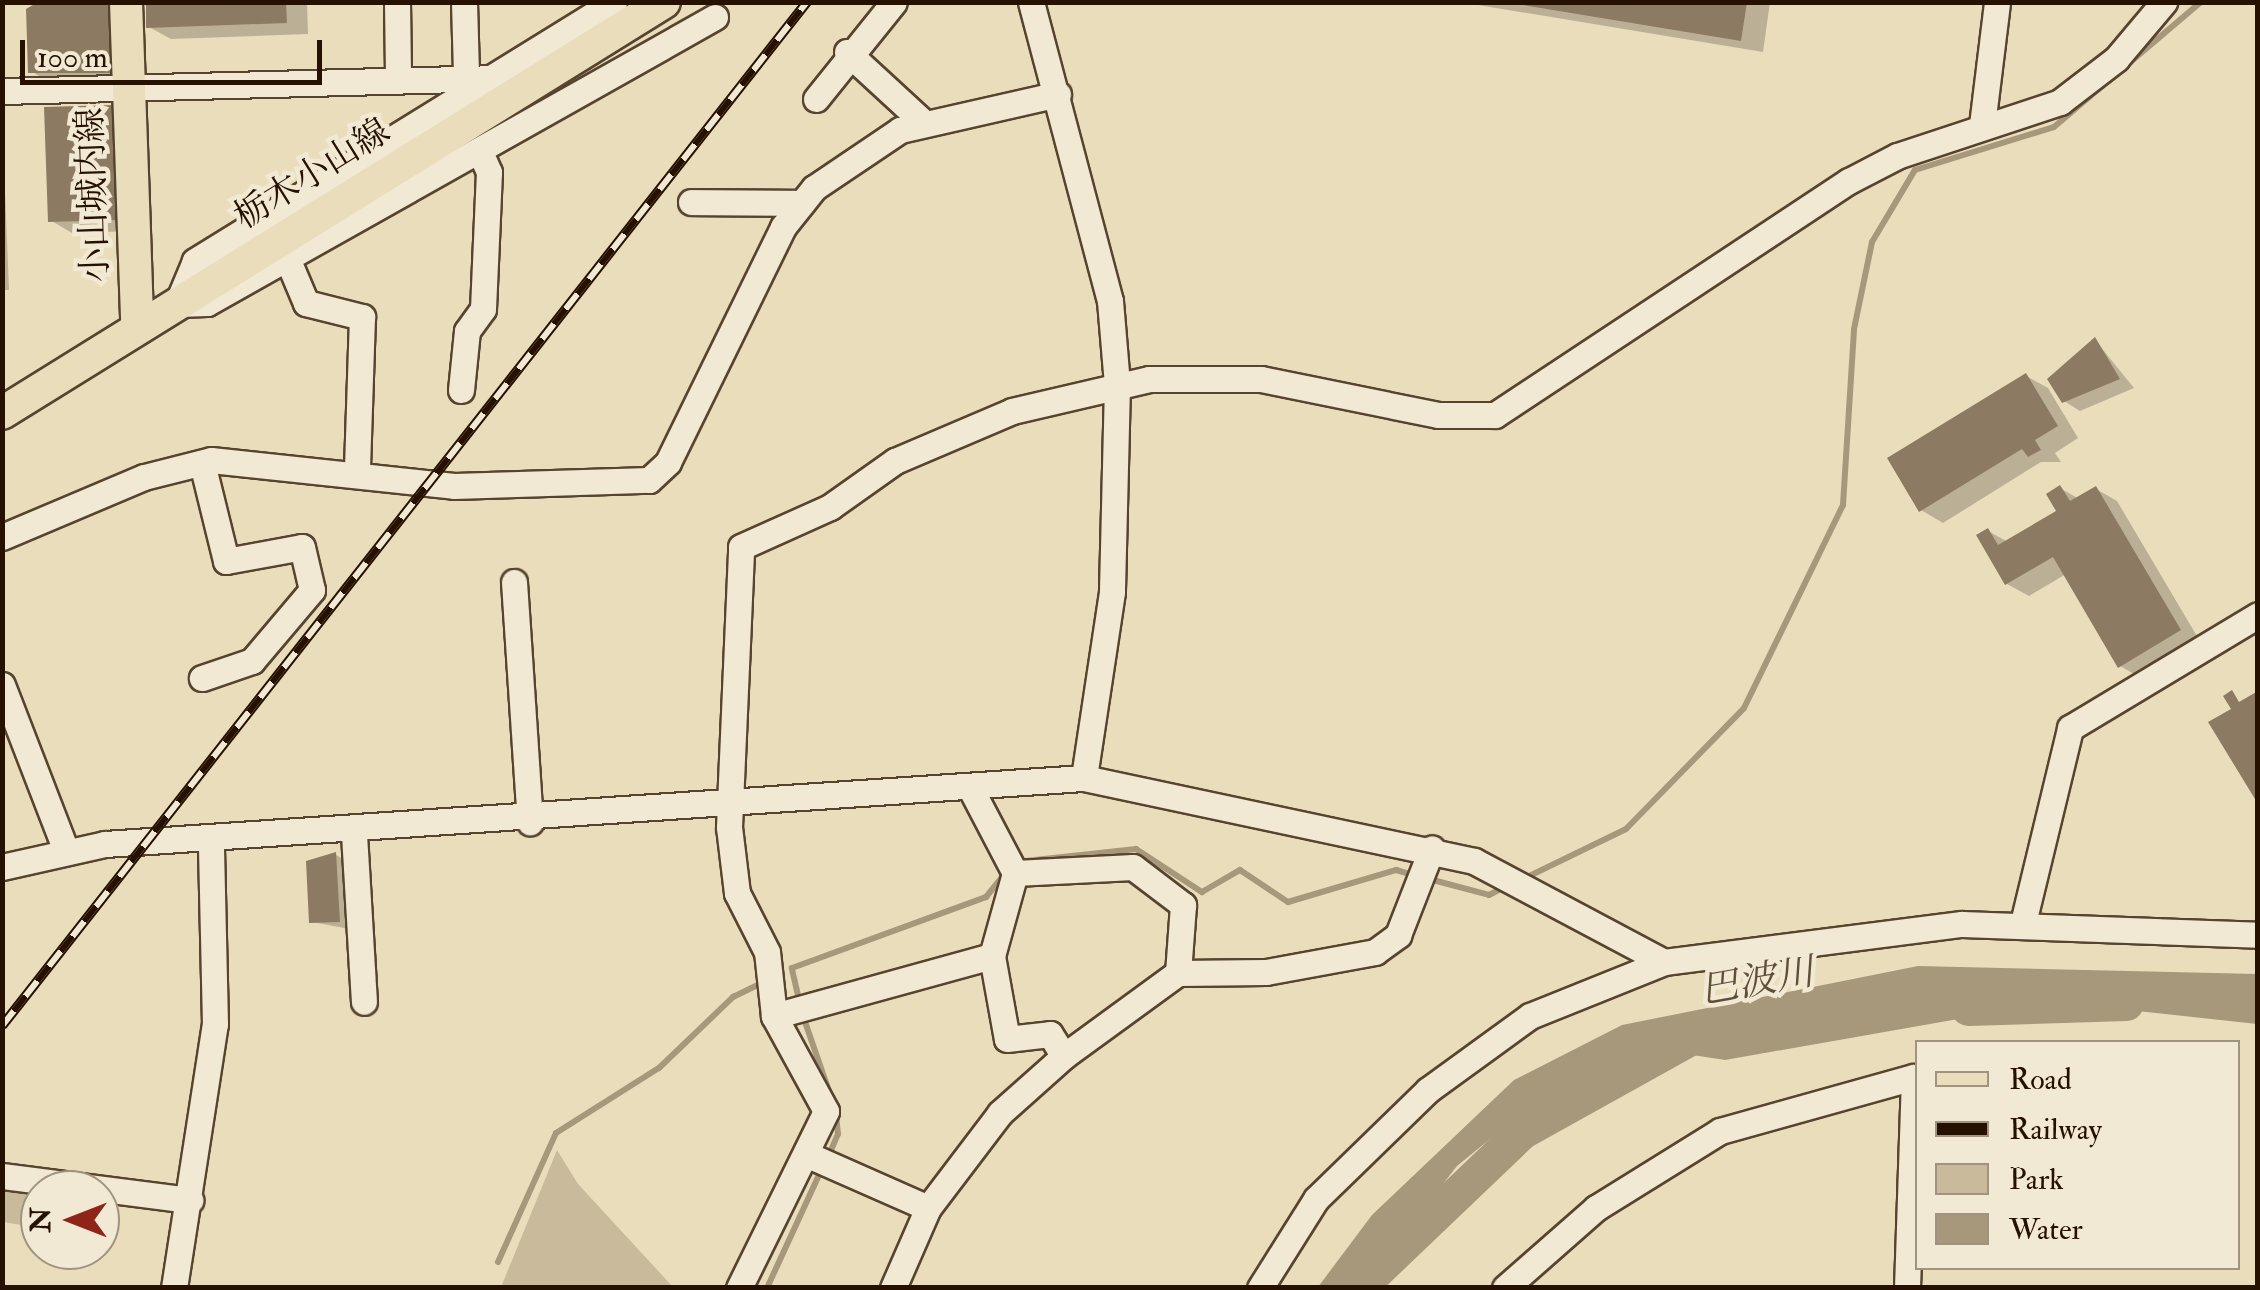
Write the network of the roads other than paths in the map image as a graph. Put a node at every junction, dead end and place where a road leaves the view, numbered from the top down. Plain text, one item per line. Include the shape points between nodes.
1 (126, 2) edge
2 (397, 2) edge
3 (464, 2) edge
4 (614, 2) edge
5 (664, 2) edge
6 (894, 2) edge
7 (1031, 2) edge
8 (1996, 2) edge
9 (2164, 2) edge
10 (714, 17) dead end
11 (847, 52) junction
12 (478, 77) junction
13 (398, 78) junction
14 (129, 87) junction
15 (2, 91) edge
16 (1058, 94) junction
17 (816, 99) dead end
18 (923, 122) junction
19 (1982, 125) junction
20 (479, 150) junction
21 (691, 202) dead end
22 (802, 204) junction
23 (287, 258) junction
24 (177, 304) junction
25 (137, 324) junction
26 (1117, 385) junction
27 (461, 390) dead end
28 (2, 413) edge
29 (202, 462) junction
30 (357, 469) junction
31 (2, 536) edge
32 (514, 582) dead end
33 (2258, 615) edge
34 (202, 678) dead end
35 (5, 699) edge
36 (1084, 778) junction
37 (972, 791) junction
38 (733, 807) junction
39 (530, 822) junction
40 (354, 834) junction
41 (211, 841) junction
42 (66, 848) junction
43 (1432, 848) junction
44 (2, 867) edge
45 (1014, 873) junction
46 (2023, 923) junction
47 (2258, 935) edge
48 (992, 956) junction
49 (1664, 962) junction
50 (1178, 973) junction
51 (364, 1002) dead end
52 (774, 1016) junction
53 (1064, 1056) junction
54 (808, 1154) junction
55 (2, 1176) edge
56 (190, 1200) junction
57 (928, 1208) junction
58 (174, 1288) edge
59 (739, 1288) edge
60 (892, 1288) edge
61 (1260, 1288) edge
62 (1505, 1288) edge
63 (1908, 1288) edge

1 - 14 main road, 小山城内線
2 - 13 street
3 - 12 street
4 - 12 street
5 - 24 main road, 栃木小山線
6 - 11 street
7 - 16 street
8 - 19 street
9 - 19 street via 2116,59 2060,102
10 - 20 street
11 - 17 street
11 - 18 street
12 - 13 street
12 - 24 street via 195,261
13 - 14 street
14 - 15 street
14 - 25 main road, 小山城内線
16 - 18 street
16 - 26 street via 1110,301
18 - 22 street via 862,149
19 - 26 street via 1849,182 1494,415 1438,415 1260,380
20 - 23 street
20 - 27 street via 488,172 483,309 468,331
21 - 22 street
22 - 30 street via 734,318 668,462 649,480 454,486
23 - 24 street via 207,303
23 - 30 street via 306,302 362,317
24 - 25 main road, 栃木小山線
25 - 28 main road, 栃木小山線
26 - 36 street via 1112,592
26 - 38 street via 1012,411 928,447 741,547
29 - 30 street
29 - 31 street
29 - 34 street via 226,561 302,547 312,590 252,661
32 - 39 street
33 - 46 street via 2070,728
35 - 42 street
36 - 37 street
36 - 43 street
37 - 38 street
37 - 45 street
38 - 39 street
38 - 52 street via 737,893 767,952
39 - 40 street
40 - 41 street
40 - 51 street
41 - 42 street
41 - 56 street via 215,1024
42 - 44 street
43 - 49 street
43 - 50 street via 1398,935 1375,952 1266,972
45 - 48 street
45 - 50 street via 1133,867 1183,905
46 - 47 street
46 - 49 street via 1875,931
48 - 52 street
48 - 53 street via 1007,1039 1050,1034
49 - 61 street via 1530,1016 1428,1090 1316,1199
50 - 53 street
52 - 54 street via 826,1111
53 - 57 street via 1000,1113
54 - 57 street
54 - 59 street via 762,1227
55 - 56 street
56 - 58 street
57 - 60 street
62 - 63 street via 1596,1208 1720,1131 1914,1076

